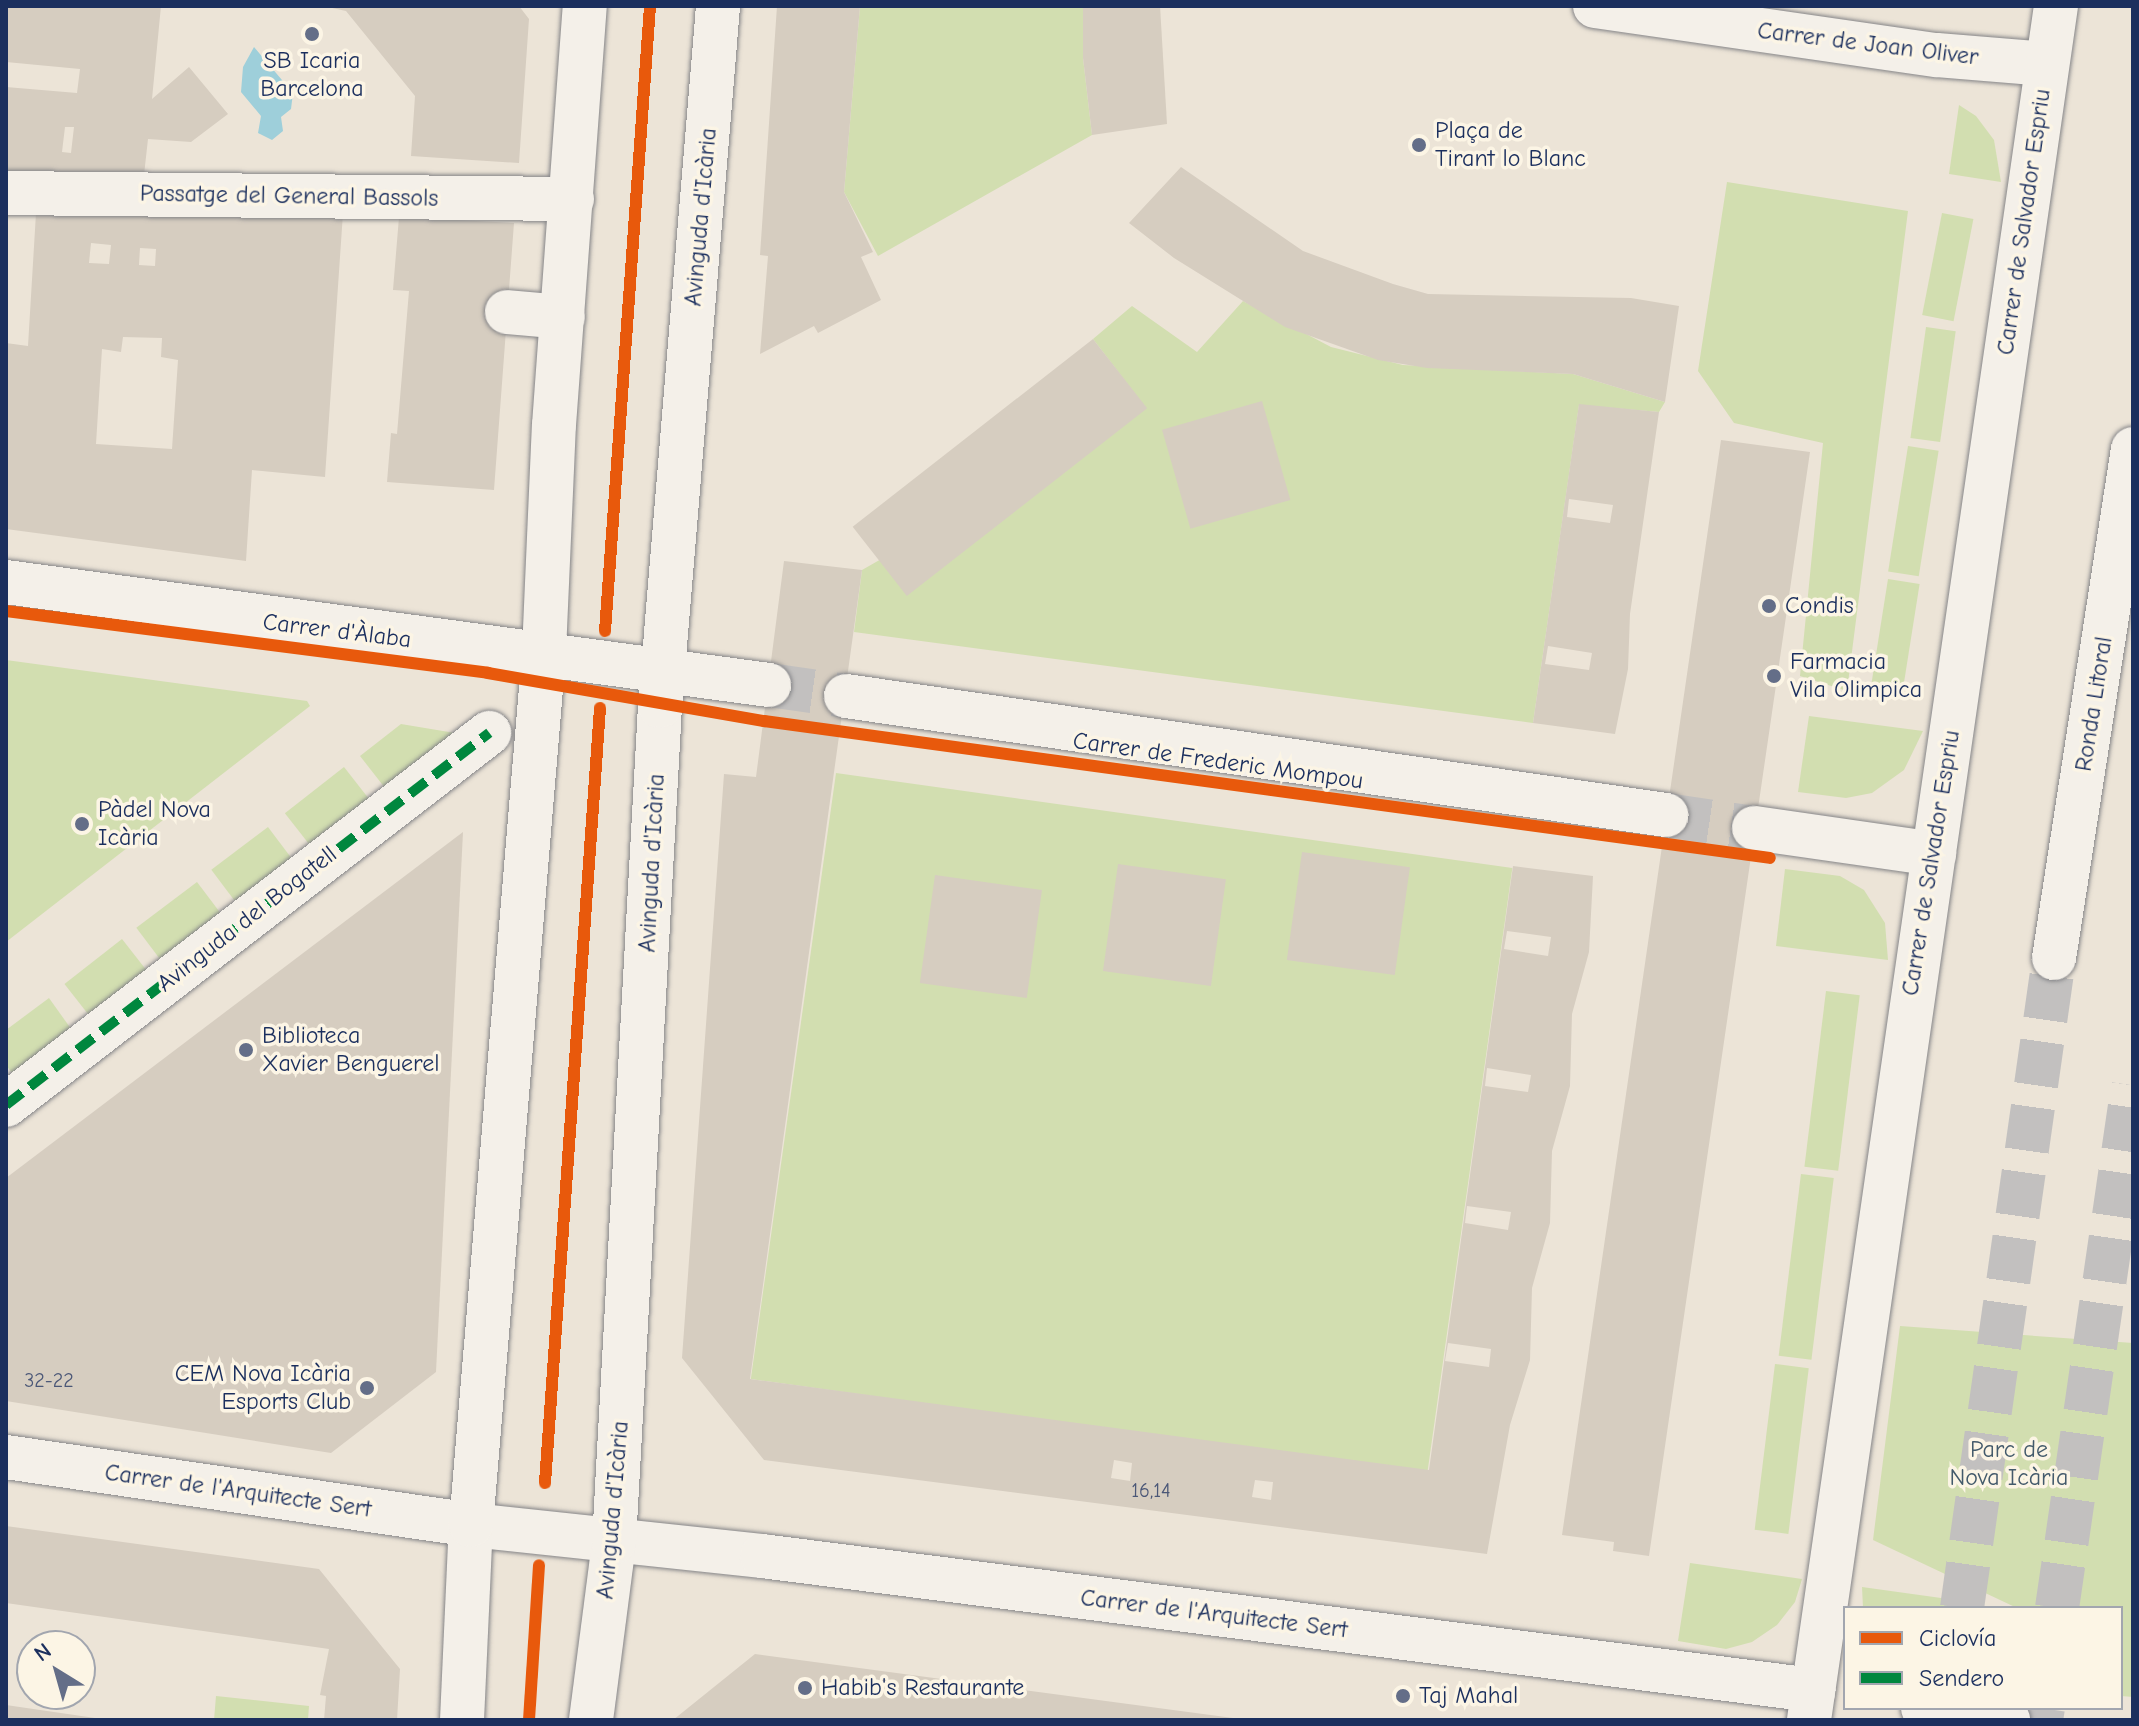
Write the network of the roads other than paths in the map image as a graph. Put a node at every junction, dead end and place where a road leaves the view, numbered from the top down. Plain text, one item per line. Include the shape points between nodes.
1 (585, 6) edge
2 (718, 6) edge
3 (1595, 6) edge
4 (2056, 6) edge
5 (2047, 64) junction
6 (6, 193) edge
7 (572, 199) junction
8 (507, 312) dead end
9 (563, 317) junction
10 (2133, 449) edge
11 (6, 582) edge
12 (544, 652) junction
13 (664, 669) junction
14 (769, 685) tunnel mouth
15 (846, 696) tunnel mouth
16 (489, 733) dead end
17 (1666, 815) tunnel mouth
18 (1754, 828) tunnel mouth
19 (1934, 854) junction
20 (2054, 958) tunnel mouth
21 (6, 1105) edge
22 (6, 1457) edge
23 (471, 1525) junction
24 (614, 1542) junction
25 (1822, 1702) edge
26 (1937, 1710) edge
27 (462, 1720) edge
28 (591, 1720) edge
29 (2008, 1720) edge

1 - 7 main road
2 - 13 main road, Avinguda d'Icària
3 - 5 main road, Carrer de Joan Oliver via 1937,55
4 - 5 main road, Carrer de Salvador Espriu
5 - 19 main road, Carrer de Salvador Espriu
6 - 7 main road, Passatge del General Bassols
7 - 9 main road
8 - 9 main road
9 - 12 main road
10 - 20 main road, Ronda Litoral
11 - 12 main road, Carrer d'Àlaba
12 - 13 main road, Carrer d'Àlaba via 603,665
12 - 23 main road
13 - 14 main road
13 - 24 main road, Avinguda d'Icària
15 - 17 main road, Carrer de Frederic Mompou
16 - 21 main road, Avinguda del Bogatell
18 - 19 main road
19 - 25 main road, Carrer de Salvador Espriu
22 - 23 main road, Carrer de l'Arquitecte Sert
23 - 24 main road, Carrer de l'Arquitecte Sert
23 - 27 main road
24 - 25 main road, Carrer de l'Arquitecte Sert via 762,1556
24 - 28 main road, Avinguda d'Icària
26 - 29 main road

